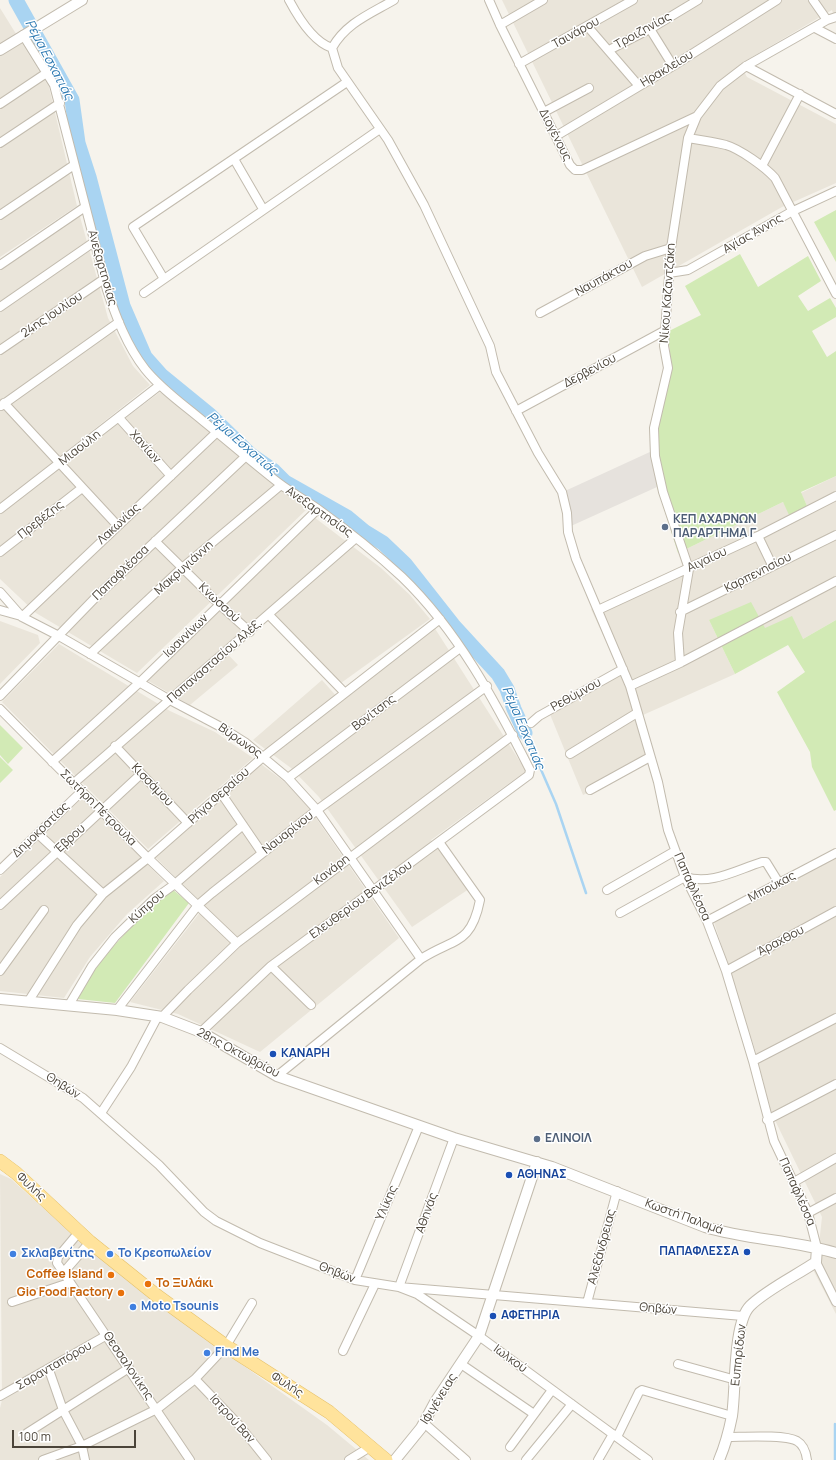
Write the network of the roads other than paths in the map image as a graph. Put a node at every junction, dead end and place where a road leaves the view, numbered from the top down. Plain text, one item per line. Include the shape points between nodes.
1 (82, 0) edge
2 (289, 0) edge
3 (394, 0) edge
4 (489, 0) edge
5 (543, 0) edge
6 (633, 0) edge
7 (698, 0) edge
8 (777, 0) edge
9 (813, 0) edge
10 (836, 17) edge
11 (827, 20) junction
12 (836, 22) edge
13 (500, 25) junction
14 (588, 27) junction
15 (814, 28) junction
16 (650, 29) junction
17 (26, 33) junction
18 (836, 39) edge
19 (332, 48) junction
20 (0, 50) edge
21 (609, 50) junction
22 (519, 64) junction
23 (673, 66) junction
24 (746, 66) junction
25 (48, 72) junction
26 (347, 82) junction
27 (639, 86) junction
28 (589, 88) dead end
29 (800, 94) junction
30 (60, 103) junction
31 (0, 104) edge
32 (544, 112) junction
33 (836, 114) edge
34 (697, 116) junction
35 (380, 129) junction
36 (556, 136) junction
37 (688, 138) junction
38 (0, 143) edge
39 (234, 159) junction
40 (74, 165) junction
41 (762, 166) junction
42 (836, 191) edge
43 (85, 207) junction
44 (263, 209) junction
45 (791, 212) junction
46 (0, 215) edge
47 (94, 242) junction
48 (671, 248) junction
49 (0, 265) edge
50 (669, 273) junction
51 (104, 279) junction
52 (164, 279) junction
53 (144, 293) dead end
54 (836, 294) edge
55 (0, 307) edge
56 (540, 313) dead end
57 (119, 322) junction
58 (664, 331) junction
59 (0, 350) edge
60 (160, 385) junction
61 (2, 405) edge
62 (516, 411) junction
63 (119, 418) junction
64 (217, 432) junction
65 (246, 456) junction
66 (59, 464) junction
67 (171, 476) junction
68 (281, 484) junction
69 (82, 488) junction
70 (836, 496) edge
71 (0, 509) edge
72 (318, 509) junction
73 (118, 525) junction
74 (836, 535) edge
75 (758, 536) junction
76 (356, 538) junction
77 (155, 541) junction
78 (0, 552) edge
79 (772, 565) junction
80 (182, 568) junction
81 (689, 569) junction
82 (836, 581) edge
83 (0, 592) edge
84 (219, 604) junction
85 (0, 610) edge
86 (598, 610) junction
87 (680, 612) junction
88 (269, 615) junction
89 (22, 617) junction
90 (440, 619) junction
91 (250, 632) junction
92 (58, 636) junction
93 (460, 648) junction
94 (90, 654) junction
95 (680, 663) junction
96 (623, 669) junction
97 (139, 683) junction
98 (487, 686) junction
99 (630, 686) junction
100 (344, 692) junction
101 (0, 696) edge
102 (170, 700) junction
103 (0, 709) edge
104 (637, 713) junction
105 (530, 723) dead end
106 (513, 735) junction
107 (115, 746) junction
108 (570, 754) dead end
109 (263, 757) junction
110 (650, 757) junction
111 (52, 762) junction
112 (142, 774) junction
113 (528, 775) joint
114 (288, 778) junction
115 (74, 783) junction
116 (590, 790) dead end
117 (82, 791) junction
118 (221, 793) junction
119 (102, 810) junction
120 (317, 810) junction
121 (188, 823) junction
122 (243, 825) junction
123 (38, 834) junction
124 (439, 842) junction
125 (57, 851) junction
126 (675, 851) junction
127 (262, 853) junction
128 (836, 853) edge
129 (351, 856) junction
130 (148, 858) junction
131 (0, 870) edge
132 (685, 877) junction
133 (780, 883) junction
134 (175, 884) junction
135 (607, 890) dead end
136 (374, 891) junction
137 (103, 894) junction
138 (0, 905) edge
139 (198, 905) junction
140 (44, 910) dead end
141 (620, 913) dead end
142 (835, 915) edge
143 (707, 921) junction
144 (237, 943) junction
145 (421, 959) junction
146 (271, 966) junction
147 (726, 971) junction
148 (0, 972) edge
149 (0, 999) edge
150 (28, 1002) junction
151 (69, 1005) junction
152 (311, 1005) dead end
153 (117, 1010) junction
154 (160, 1017) junction
155 (836, 1018) edge
156 (201, 1032) junction
157 (0, 1048) edge
158 (753, 1061) junction
159 (278, 1076) junction
160 (836, 1084) edge
161 (101, 1113) junction
162 (767, 1120) junction
163 (419, 1126) junction
164 (454, 1138) junction
165 (836, 1158) edge
166 (0, 1161) edge
167 (537, 1162) junction
168 (794, 1182) junction
169 (617, 1191) junction
170 (836, 1198) edge
171 (808, 1213) junction
172 (80, 1232) junction
173 (90, 1242) junction
174 (817, 1248) junction
175 (836, 1253) edge
176 (816, 1262) junction
177 (63, 1273) junction
178 (355, 1280) junction
179 (69, 1283) junction
180 (375, 1284) junction
181 (399, 1287) junction
182 (494, 1295) junction
183 (12, 1302) dead end
184 (836, 1302) edge
185 (252, 1303) dead end
186 (587, 1303) junction
187 (743, 1316) junction
188 (107, 1336) junction
189 (479, 1336) junction
190 (226, 1346) junction
191 (344, 1351) dead end
192 (461, 1364) junction
193 (678, 1364) dead end
194 (129, 1368) junction
195 (48, 1370) junction
196 (195, 1378) junction
197 (736, 1380) junction
198 (552, 1390) junction
199 (0, 1396) edge
200 (572, 1404) junction
201 (157, 1409) junction
202 (64, 1410) junction
203 (534, 1414) junction
204 (732, 1416) junction
205 (424, 1423) junction
206 (27, 1434) dead end
207 (615, 1435) junction
208 (728, 1437) junction
209 (82, 1446) junction
210 (370, 1447) junction
211 (510, 1447) dead end
212 (43, 1460) edge
213 (85, 1460) edge
214 (190, 1460) edge
215 (267, 1460) edge
216 (349, 1460) edge
217 (386, 1460) edge
218 (395, 1460) edge
219 (466, 1460) edge
220 (526, 1460) edge
221 (598, 1460) edge
222 (648, 1460) edge
223 (719, 1460) edge
224 (807, 1460) edge

1 - 17 street
2 - 19 street via 316,39
3 - 19 street via 348,27
4 - 13 street, Διογένους
5 - 13 street
6 - 14 street, Ταινάρου
7 - 16 street, Τροιζηνίας
8 - 23 street, Ηρακλείου
9 - 11 street
10 - 11 street, Νίκου Καζαντζάκη
11 - 15 street, Νίκου Καζαντζάκη
12 - 15 street, Νίκου Καζαντζάκη
13 - 22 street, Διογένους
14 - 21 street
14 - 22 street, Ταινάρου
15 - 18 street
15 - 24 street, Νίκου Καζαντζάκη
16 - 21 street, Τροιζηνίας
16 - 23 street
17 - 20 street
17 - 25 street, Ανεξαρτησίας
19 - 26 street, Παπαφλέσσα via 338,68
21 - 27 street
22 - 32 street, Διογένους
23 - 27 street, Ηρακλείου
24 - 29 street
24 - 34 street, Νίκου Καζαντζάκη via 720,86
25 - 30 street, Ανεξαρτησίας
25 - 31 street
26 - 35 street, Παπαφλέσσα
26 - 39 street
27 - 36 street, Ηρακλείου
28 - 32 street
29 - 33 street
29 - 41 street
30 - 38 street
30 - 40 street, Ανεξαρτησίας
32 - 36 street, Διογένους
34 - 36 street, Διογένους via 582,170 575,170 570,165
34 - 37 street, Νίκου Καζαντζάκη
35 - 44 street
35 - 62 street, Παπαφλέσσα via 402,163 424,205 490,346 496,372
37 - 41 street via 727,145
37 - 48 street, Νίκου Καζαντζάκη
39 - 44 street
39 - 52 street via 133,227
40 - 43 street, Ανεξαρτησίας
40 - 46 street
41 - 45 street via 774,178
42 - 45 street, Αγίας Άννης
43 - 47 street, Ανεξαρτησίας
43 - 49 street
44 - 52 street
45 - 50 street, Αγίας Άννης via 688,270
45 - 54 street
47 - 51 street, Ανεξαρτησίας
47 - 55 street
48 - 50 street, Νίκου Καζαντζάκη
48 - 56 street, Ναυπάκτου via 645,256
50 - 58 street, Νίκου Καζαντζάκη
51 - 57 street, Ανεξαρτησίας
51 - 59 street, 24ης Ιουλίου
52 - 53 street
57 - 60 street, Ανεξαρτησίας via 138,358
57 - 61 street
58 - 62 street, Δερβενίου
58 - 81 street, Νίκου Καζαντζάκη via 668,368 654,428 655,456 663,492
60 - 63 street, Μιαούλη
60 - 64 street, Ανεξαρτησίας
61 - 66 street
62 - 86 street, Παπαφλέσσα via 562,492 574,552
63 - 66 street, Μιαούλη
63 - 67 street, Χανίων
64 - 65 street, Ανεξαρτησίας
64 - 67 street, Λακωνίας
65 - 68 street, Ανεξαρτησίας
65 - 77 street, Παπαφλέσσα
66 - 69 street
66 - 71 street, Μιαούλη
67 - 73 street, Λακωνίας
68 - 72 street, Ανεξαρτησίας
68 - 80 street, Μακρυγιάννη
69 - 73 street
69 - 78 street, Πρεβέζης
70 - 75 street, Αιγαίου
72 - 76 street, Ανεξαρτησίας
72 - 84 street, Ιωαννίνων
73 - 89 street, Λακωνίας
74 - 79 street, Καρπενησίου
75 - 79 street
75 - 81 street, Αιγαίου
76 - 88 street, Παπαναστασίου Αλέξ.
76 - 90 street, Ανεξαρτησίας via 401,577
77 - 80 street, Κνωσσού
77 - 92 street, Παπαφλέσσα
79 - 87 street, Καρπενησίου
80 - 84 street, Κνωσσού
80 - 94 street, Μακρυγιάννη
81 - 86 street, Αιγαίου
81 - 87 street
82 - 95 street
83 - 89 street, Βύρωνος
84 - 91 street, Κνωσσού
84 - 97 street, Ιωαννίνων
85 - 89 street
86 - 96 street, Παπαφλέσσα
87 - 95 street
88 - 91 street, Παπαναστασίου Αλέξ.
88 - 100 street
89 - 92 street, Βύρωνος
90 - 93 street, Ανεξαρτησίας
90 - 100 street, Ρήγα Φεραίου
91 - 102 street, Παπαναστασίου Αλέξ.
92 - 94 street, Βύρωνος
92 - 101 street, Παπαφλέσσα
93 - 98 street, Ανεξαρτησίας
93 - 114 street, Βονίτσης
94 - 97 street, Βύρωνος
95 - 99 street
96 - 99 street, Παπαφλέσσα
96 - 105 street, Ρεθύμνου
97 - 102 street, Βύρωνος
97 - 111 street, Ιωαννίνων
98 - 106 street, Ανεξαρτησίας
98 - 120 street, Ναυαρίνου
99 - 104 street, Παπαφλέσσα
100 - 109 street, Ρήγα Φεραίου
102 - 107 street, Παπαναστασίου Αλέξ.
102 - 109 street, Βύρωνος via 219,726
103 - 111 street, Σωτήρη Πέτρουλα
104 - 108 street
104 - 110 street, Παπαφλέσσα
106 - 113 street, Ανεξαρτησίας via 530,770
106 - 129 street, Κανάρη
107 - 112 street, Κισσάμου
107 - 115 street, Παπαναστασίου Αλέξ.
109 - 114 street, Βύρωνος
109 - 118 street, Ρήγα Φεραίου
110 - 116 street
110 - 126 street, Παπαφλέσσα
111 - 115 street, Σωτήρη Πέτρουλα
112 - 119 street, Έβρου
112 - 121 street, Κισσάμου
113 - 124 street, Ελευθερίου Βενιζέλου
114 - 120 street, Βύρωνος
115 - 117 street, Σωτήρη Πέτρουλα
117 - 119 street, Σωτήρη Πέτρουλα
117 - 123 street, Δημοκρατίας
118 - 121 street, Ρήγα Φεραίου
118 - 122 street
119 - 125 street, Έβρου
119 - 130 street, Σωτήρη Πέτρουλα
120 - 127 street, Ναυαρίνου
120 - 129 street, Βύρωνος
121 - 130 street, Ρήγα Φεραίου
122 - 127 street
122 - 134 street, Κύπρου
123 - 125 street
123 - 131 street, Δημοκρατίας
124 - 136 street, Ελευθερίου Βενιζέλου
124 - 145 street via 480,900 475,921 461,938
125 - 137 street
125 - 138 street, Έβρου
126 - 132 street, Παπαφλέσσα
126 - 135 street
127 - 139 street, Ναυαρίνου
128 - 133 street, Μπούκας
129 - 136 street, Βύρωνος
129 - 144 street, Κανάρη
130 - 134 street, Σωτήρη Πέτρουλα
130 - 137 street, Ρήγα Φεραίου
132 - 133 street via 698,881 711,879 766,862
132 - 141 street
132 - 143 street, Παπαφλέσσα
133 - 143 street, Μπούκας
134 - 139 street, Σωτήρη Πέτρουλα
134 - 151 street, Κύπρου via 154,899 115,937 92,966
136 - 145 street, Βύρωνος
136 - 146 street, Ελευθερίου Βενιζέλου
137 - 150 street, Ρήγα Φεραίου via 78,925
139 - 144 street, Σωτήρη Πέτρουλα
139 - 153 street, Ναυαρίνου
140 - 148 street
142 - 147 street, Άραχθου
143 - 147 street, Παπαφλέσσα
144 - 154 street, Κανάρη
145 - 159 street
146 - 152 street
146 - 156 street, Ελευθερίου Βενιζέλου
147 - 158 street, Παπαφλέσσα
149 - 150 street, 28ης Οκτωβρίου
150 - 151 street, 28ης Οκτωβρίου
151 - 153 street, 28ης Οκτωβρίου
153 - 154 street, 28ης Οκτωβρίου
154 - 156 street, 28ης Οκτωβρίου
154 - 161 street, Κανάρη
155 - 158 street
156 - 159 street, 28ης Οκτωβρίου
157 - 161 street, Θηβών via 64,1086
158 - 162 street, Παπαφλέσσα
159 - 163 street, 28ης Οκτωβρίου
160 - 162 street
161 - 178 street, Θηβών via 159,1165 204,1212 216,1220 260,1243
162 - 168 street, Παπαφλέσσα
163 - 164 street, 28ης Οκτωβρίου
163 - 178 street, Υλίκης
164 - 167 street, 28ης Οκτωβρίου
164 - 181 street, Αθηνάς
165 - 168 street
166 - 172 main road, Φυλής
167 - 169 street, Κωστή Παλαμά
167 - 182 street
168 - 171 street, Παπαφλέσσα
169 - 174 street, Κωστή Παλαμά via 695,1224 725,1233
169 - 186 street, Αλεξάνδρειας
170 - 171 street
171 - 174 street, Παπαφλέσσα
172 - 173 main road, Φυλής
172 - 177 street, Θεσσαλονίκης via 57,1259
173 - 177 street
173 - 190 main road, Φυλής via 156,1295
174 - 175 street, Κωστή Παλαμά
174 - 176 street, Παπαφλέσσα
176 - 184 street
176 - 187 street, Ευπηρίδων via 759,1298
177 - 179 street, Θεσσαλονίκης
178 - 180 street, Θηβών
179 - 183 street
179 - 188 street, Θεσσαλονίκης
180 - 181 street, Θηβών
180 - 191 street
181 - 182 street, Θηβών
181 - 189 street, Ιωλκού via 417,1294
182 - 186 street, Θηβών
182 - 189 street, Ιφιγένειας
185 - 190 street
186 - 187 street, Θηβών
187 - 197 street, Ευπηρίδων via 739,1333
188 - 194 street, Θεσσαλονίκης
188 - 195 street, Σαρανταπόρου
189 - 192 street, Ιφιγένειας
189 - 198 street, Ιωλκού
190 - 196 street
190 - 210 main road, Φυλής via 329,1412
192 - 203 street
192 - 205 street, Ιφιγένειας
193 - 197 street
194 - 201 street, Θεσσαλονίκης
194 - 202 street
195 - 199 street, Σαρανταπόρου
195 - 202 street
196 - 201 street
196 - 215 street, Ιατρού Βαν via 239,1425
197 - 204 street, Ευπηρίδων
198 - 200 street, Ιωλκού
198 - 203 street
200 - 207 street, Ιωλκού
200 - 220 street
201 - 209 street
201 - 214 street, Θεσσαλονίκης
202 - 206 street
202 - 209 street
203 - 211 street
204 - 207 street via 642,1390
204 - 208 street, Ευπηρίδων
205 - 218 street, Ιφιγένειας
205 - 219 street
207 - 221 street
207 - 222 street, Ιωλκού
208 - 223 street, Ευπηρίδων
208 - 224 street via 789,1438 805,1449
209 - 212 street
209 - 213 street
210 - 216 street
210 - 217 main road, Φυλής

